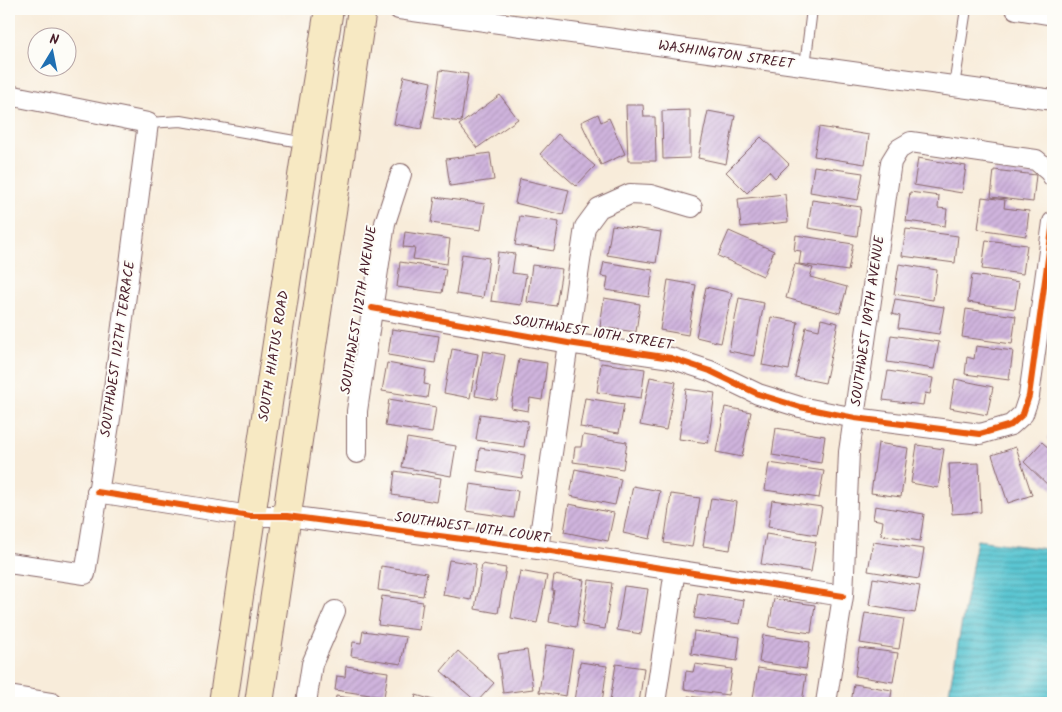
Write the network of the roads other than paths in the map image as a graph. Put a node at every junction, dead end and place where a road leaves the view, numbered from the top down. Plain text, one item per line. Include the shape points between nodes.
1 (329, 9) edge
2 (362, 9) edge
3 (399, 9) edge
4 (812, 9) edge
5 (966, 9) edge
6 (1016, 9) edge
7 (1053, 14) edge
8 (805, 66) junction
9 (954, 86) junction
10 (9, 95) edge
11 (1053, 100) edge
12 (148, 123) junction
13 (307, 143) junction
14 (401, 174) dead end
15 (1051, 174) edge
16 (692, 207) dead end
17 (1053, 222) edge
18 (372, 308) junction
19 (568, 343) junction
20 (854, 418) junction
21 (357, 453) dead end
22 (97, 492) junction
23 (250, 516) junction
24 (287, 516) junction
25 (538, 549) junction
26 (9, 563) edge
27 (675, 570) junction
28 (843, 596) junction
29 (335, 611) dead end
30 (9, 696) edge
31 (52, 703) edge
32 (223, 703) edge
33 (259, 703) edge
34 (306, 703) edge
35 (655, 703) edge
36 (826, 703) edge

1 - 13 main road, SOUTH HIATUS ROAD
2 - 24 main road
3 - 8 street, WASHINGTON STREET
4 - 8 lane
5 - 9 lane
6 - 7 street
8 - 9 street, WASHINGTON STREET
9 - 11 street, WASHINGTON STREET
10 - 12 street
12 - 13 lane via 181,121
12 - 22 street, SOUTHWEST 112TH TERRACE via 111,412
13 - 23 main road, SOUTH HIATUS ROAD
14 - 18 street, SOUTHWEST 112TH AVENUE via 385,222
15 - 20 street, SOUTHWEST 109TH AVENUE via 1036,160 911,142 899,149 890,162
16 - 19 street via 651,194 630,194 599,208 585,227
17 - 20 street, SOUTHWEST 10TH STREET via 1030,396 1023,414 1011,425 980,434
18 - 19 street, SOUTHWEST 10TH STREET
18 - 21 street, SOUTHWEST 112TH AVENUE via 357,411
19 - 20 street, SOUTHWEST 10TH STREET via 671,358 710,371 766,397
19 - 25 street
20 - 28 street, SOUTHWEST 109TH AVENUE via 849,452
22 - 23 street, SOUTHWEST 10TH COURT
22 - 26 street, SOUTHWEST 112TH TERRACE via 85,574
23 - 24 street, SOUTHWEST 10TH COURT
23 - 32 main road, SOUTH HIATUS ROAD
24 - 25 street, SOUTHWEST 10TH COURT
24 - 33 main road
25 - 27 street, SOUTHWEST 10TH COURT
27 - 28 street, SOUTHWEST 10TH COURT
27 - 35 street
28 - 36 street, SOUTHWEST 109TH AVENUE
29 - 34 street via 312,664
30 - 31 street

